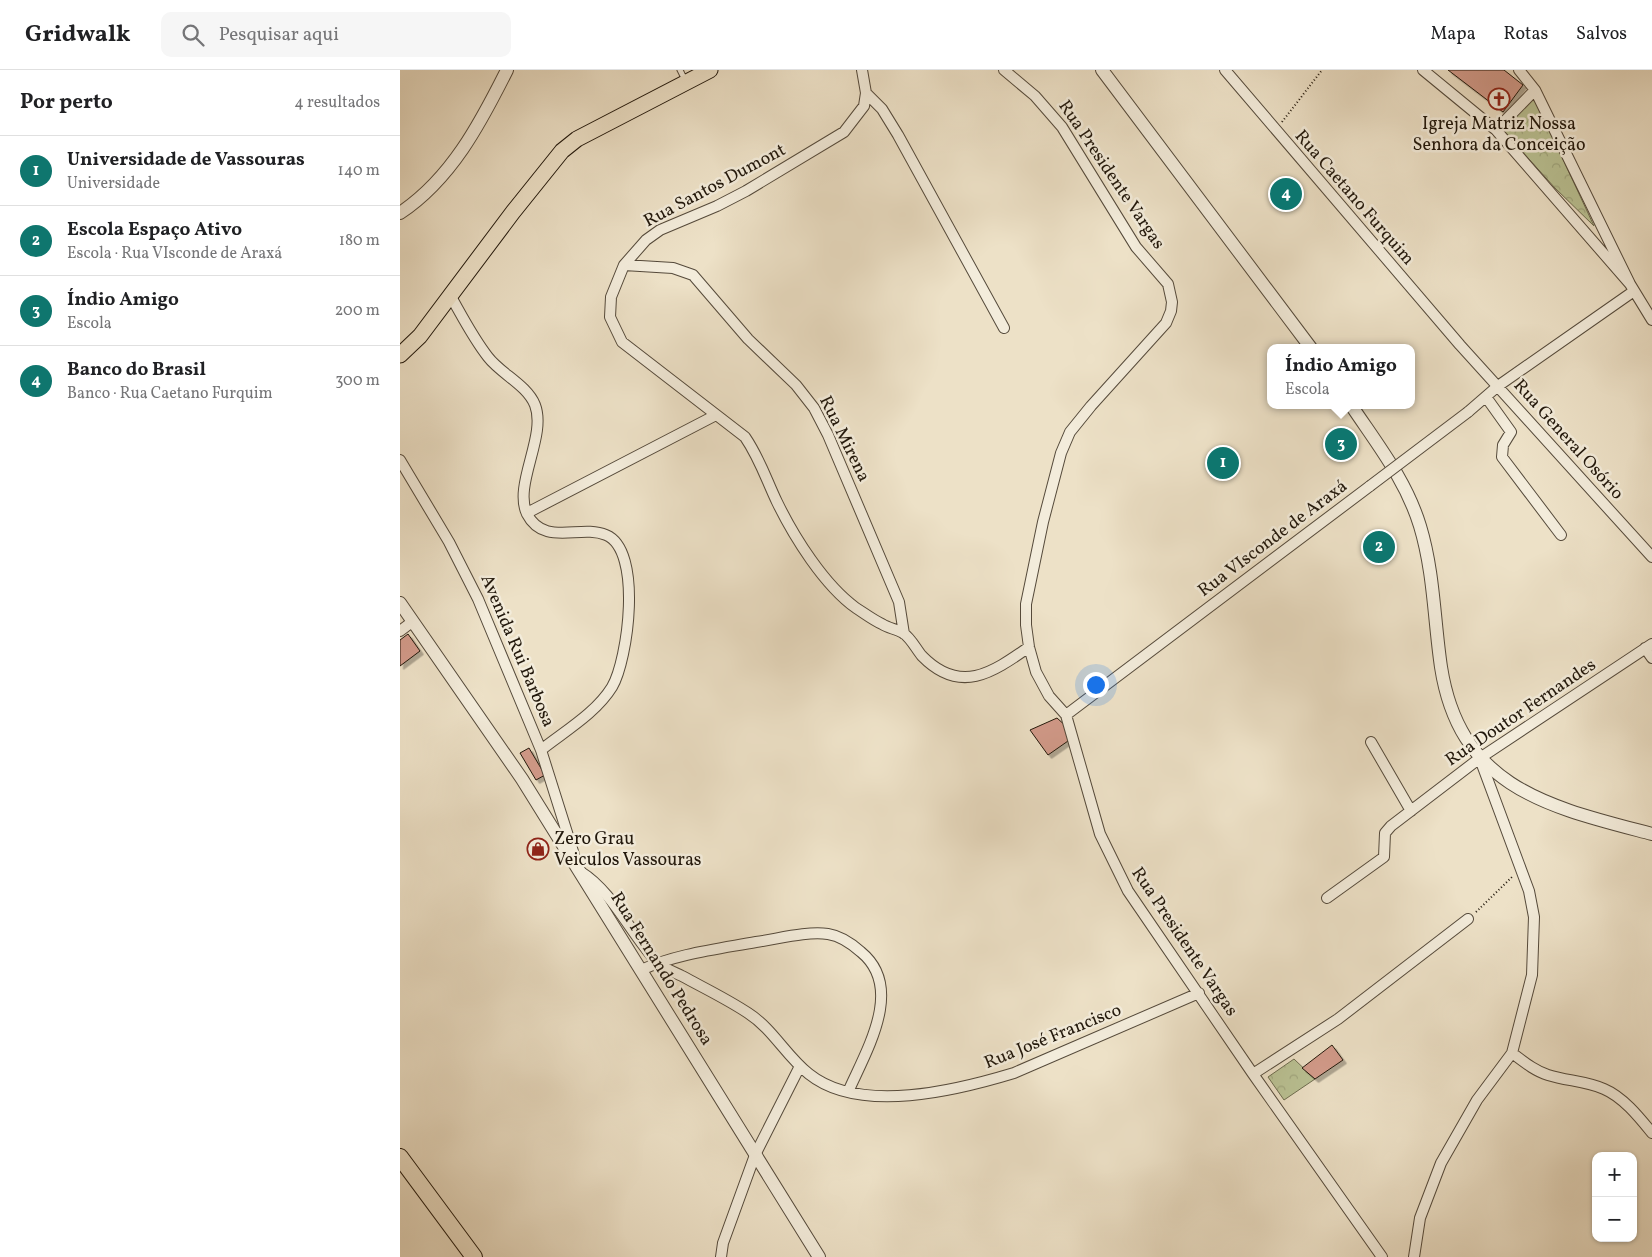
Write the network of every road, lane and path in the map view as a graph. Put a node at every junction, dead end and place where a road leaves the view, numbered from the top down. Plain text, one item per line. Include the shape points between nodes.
1 (507, 70) edge
2 (710, 70) edge
3 (862, 70) edge
4 (1004, 70) edge
5 (1102, 70) edge
6 (1225, 70) edge
7 (1322, 70) edge
8 (1423, 70) edge
9 (1520, 71) edge
10 (683, 76) edge
11 (1535, 90) junction
12 (866, 93) junction
13 (1496, 130) junction
14 (1276, 131) junction
15 (400, 214) edge
16 (624, 265) junction
17 (1632, 288) junction
18 (450, 296) junction
19 (1652, 320) edge
20 (1004, 328) dead end
21 (1308, 344) edge
22 (1460, 345) joint
23 (400, 355) edge
24 (1498, 386) junction
25 (1486, 397) junction
26 (1353, 409) edge
27 (716, 415) junction
28 (400, 460) edge
29 (527, 513) junction
30 (1562, 535) dead end
31 (1652, 557) edge
32 (401, 607) edge
33 (412, 622) junction
34 (400, 631) edge
35 (904, 634) junction
36 (1649, 646) edge
37 (1029, 647) junction
38 (1652, 658) edge
39 (1066, 715) junction
40 (1371, 742) dead end
41 (541, 750) junction
42 (1480, 758) junction
43 (1412, 812) junction
44 (1652, 834) edge
45 (1521, 867) junction
46 (579, 869) junction
47 (1327, 898) dead end
48 (1468, 919) joint
49 (657, 963) junction
50 (641, 970) junction
51 (1199, 993) junction
52 (1512, 1053) junction
53 (800, 1066) junction
54 (1253, 1074) junction
55 (848, 1092) junction
56 (1652, 1133) edge
57 (755, 1155) junction
58 (400, 1157) edge
59 (474, 1257) edge
60 (721, 1257) edge
61 (819, 1257) edge
62 (1382, 1257) edge
63 (1414, 1257) edge

1 - 15 street via 454,162 435,185
2 - 10 main road
3 - 12 street
4 - 37 street, Rua Presidente Vargas via 1035,96 1062,127 1136,247 1168,284 1172,302 1166,323 1070,432 1061,453 1042,522 1026,604
5 - 21 street
6 - 14 street, Rua Caetano Furquim
7 - 14 path
8 - 13 street
9 - 11 street
10 - 18 main road via 562,151
11 - 13 street
11 - 17 street
12 - 16 street, Rua Santos Dumont via 864,106 844,132 724,202 660,230 646,240
12 - 20 street via 882,109 898,135
13 - 17 street
14 - 22 street, Rua Caetano Furquim
16 - 27 street, Rua Santos Dumont via 611,297 610,317 622,342
16 - 35 street, Rua Mirena via 673,268 693,275 814,408 899,602
17 - 19 street
17 - 24 street, Rua VIsconde de Araxá
18 - 23 main road via 420,336
18 - 29 street via 488,357 529,396 535,406 536,427 525,490
22 - 24 street, Rua General Osório
24 - 25 street, Rua VIsconde de Araxá
24 - 31 street, Rua General Osório
25 - 30 street via 1511,432 1503,445 1502,457
25 - 39 street, Rua VIsconde de Araxá, bridge
26 - 42 street via 1396,470 1420,525 1446,694 1464,737
27 - 29 street
27 - 35 street, Rua Santos Dumont via 745,437 758,456 777,502 829,582 854,606 880,624
28 - 41 street, Avenida Rui Barbosa via 465,570
29 - 41 street via 546,531 607,535 625,555 628,577 625,648 612,687 602,700
32 - 33 street, Rua Fernando Pedrosa
33 - 34 street
33 - 46 street, Rua Fernando Pedrosa via 522,779
35 - 37 street, Rua Santos Dumont via 931,664 958,678 992,672
36 - 38 street
36 - 42 street, Rua Doutor Fernandes
37 - 39 street, Rua Presidente Vargas via 1036,672 1049,696
39 - 51 street, Rua Presidente Vargas via 1100,834 1111,857 1128,891
40 - 43 street
41 - 46 street, Avenida Rui Barbosa
42 - 43 street, Rua Doutor Fernandes
42 - 44 street via 1528,795 1554,806
42 - 45 street
43 - 47 street, Rua Doutor Fernandes via 1385,833 1385,853 1378,862
45 - 48 path
45 - 52 street via 1534,917 1535,939 1532,974
46 - 49 street, Rua José Francisco via 596,884
46 - 50 street, Rua Fernando Pedrosa
48 - 54 street via 1338,1019
49 - 50 street
49 - 53 street, Rua José Francisco via 756,1018
49 - 55 street via 719,948 827,934 854,946 868,957 877,972 882,992 876,1026
50 - 57 street, Rua Fernando Pedrosa
51 - 54 street, Rua Presidente Vargas
51 - 55 street, Rua José Francisco via 1014,1073 988,1081 905,1097
52 - 56 street via 1549,1075 1606,1089
52 - 63 street via 1477,1100 1441,1163 1420,1218
53 - 55 street, Rua José Francisco via 819,1080
53 - 57 street
54 - 62 street, Rua Presidente Vargas
57 - 60 street via 723,1243
57 - 61 street, Rua Fernando Pedrosa
58 - 59 highway

